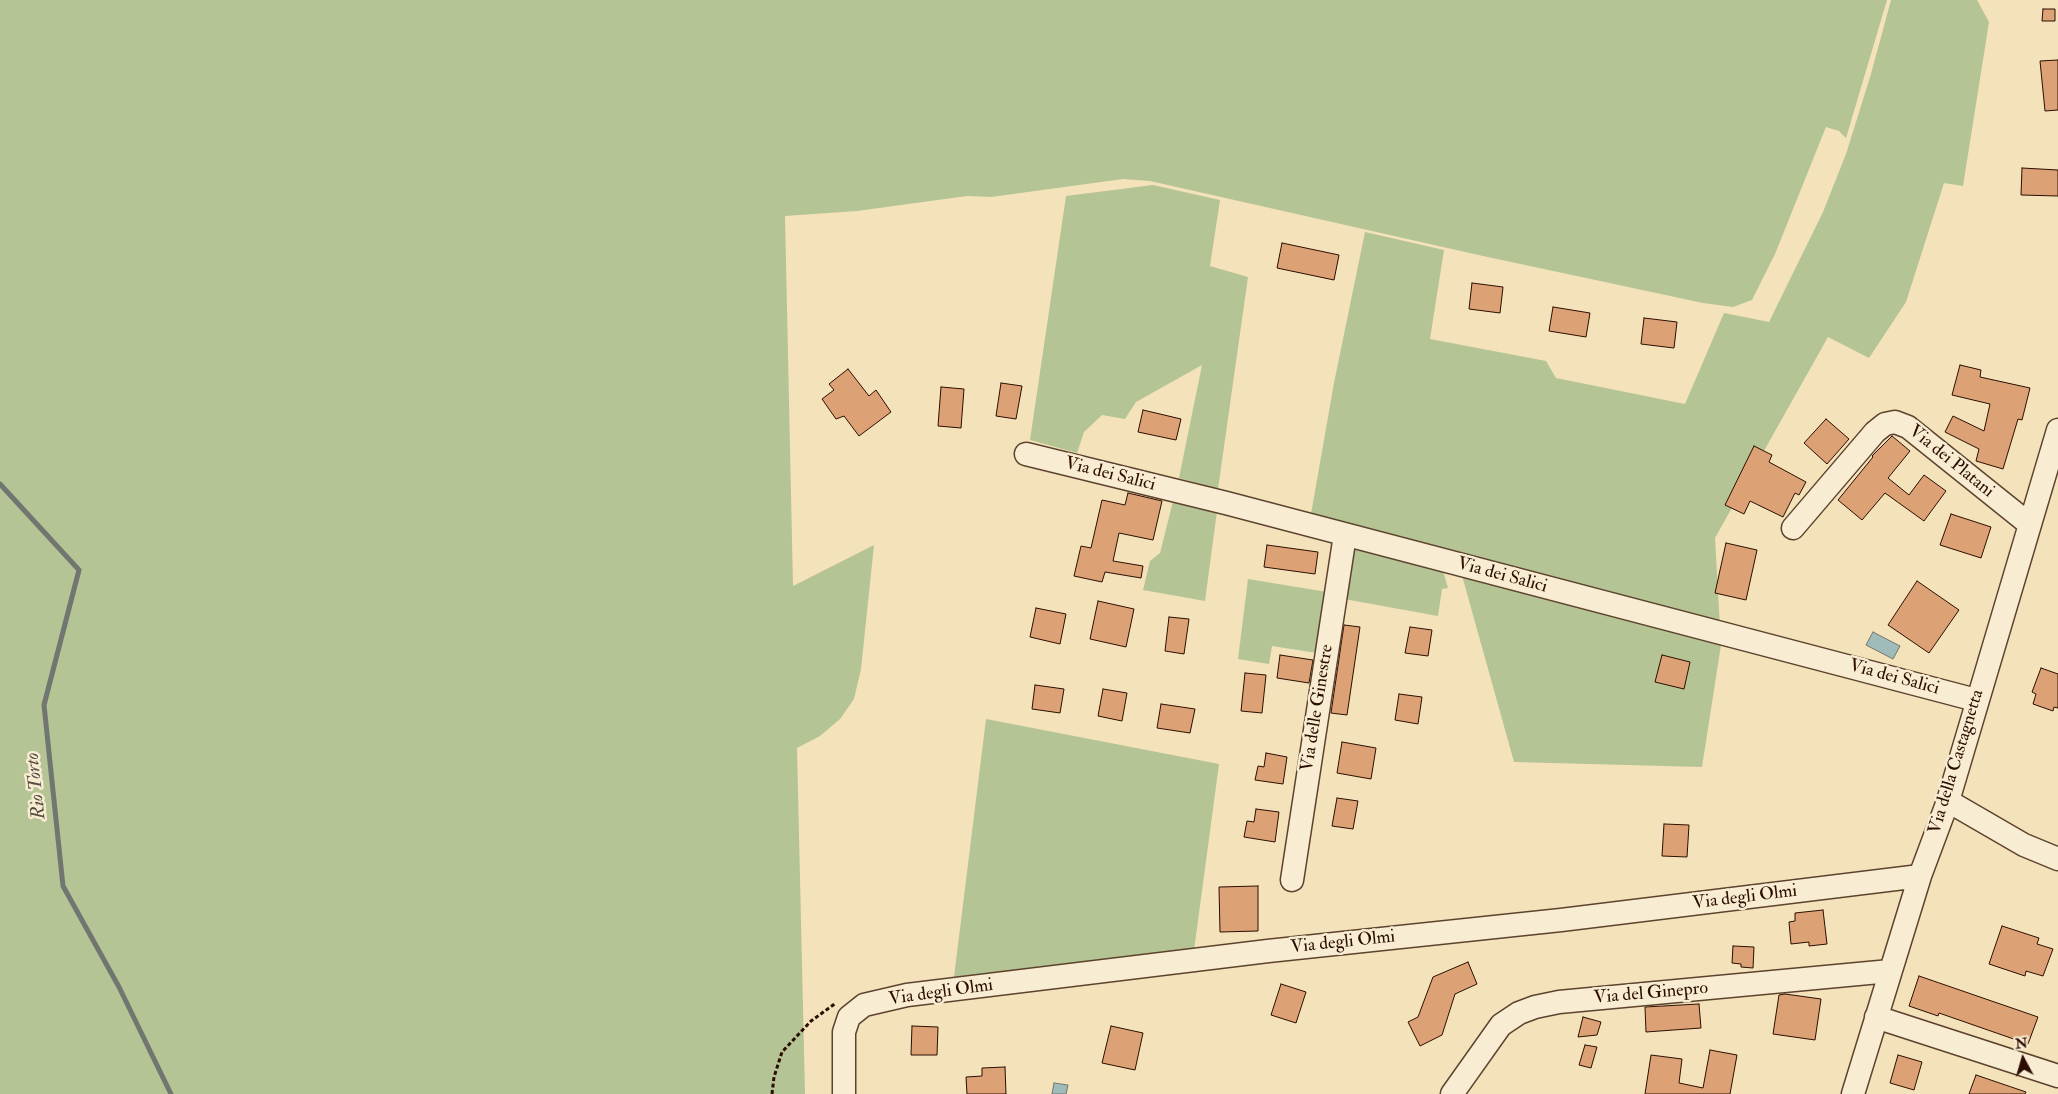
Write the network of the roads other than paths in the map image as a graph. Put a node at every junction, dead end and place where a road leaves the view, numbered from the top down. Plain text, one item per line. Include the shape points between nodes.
1 (2058, 430) edge
2 (1026, 454) dead end
3 (2029, 524) junction
4 (1793, 528) dead end
5 (1345, 535) junction
6 (1976, 700) junction
7 (1948, 801) junction
8 (2058, 859) edge
9 (1920, 876) junction
10 (1292, 880) dead end
11 (1890, 971) junction
12 (1876, 1017) junction
13 (2058, 1076) edge
14 (844, 1094) edge
15 (1452, 1094) edge
16 (1853, 1094) edge

1 - 3 street, Via della Castagnetta
2 - 5 street, Via dei Salici
3 - 4 street, Via dei Platani via 1906,425 1894,422 1875,432
3 - 6 street, Via della Castagnetta
5 - 6 street, Via dei Salici
5 - 10 street, Via delle Ginestre
6 - 7 street, Via della Castagnetta
7 - 8 street via 2024,845
7 - 9 street, Via della Castagnetta
9 - 11 street, Via della Castagnetta
9 - 14 street, Via degli Olmi via 907,995 864,1005 849,1017 844,1032
11 - 12 street, Via della Castagnetta
11 - 15 street, Via del Ginepro via 1535,1007 1502,1025
12 - 13 street
12 - 16 street, Via della Castagnetta

